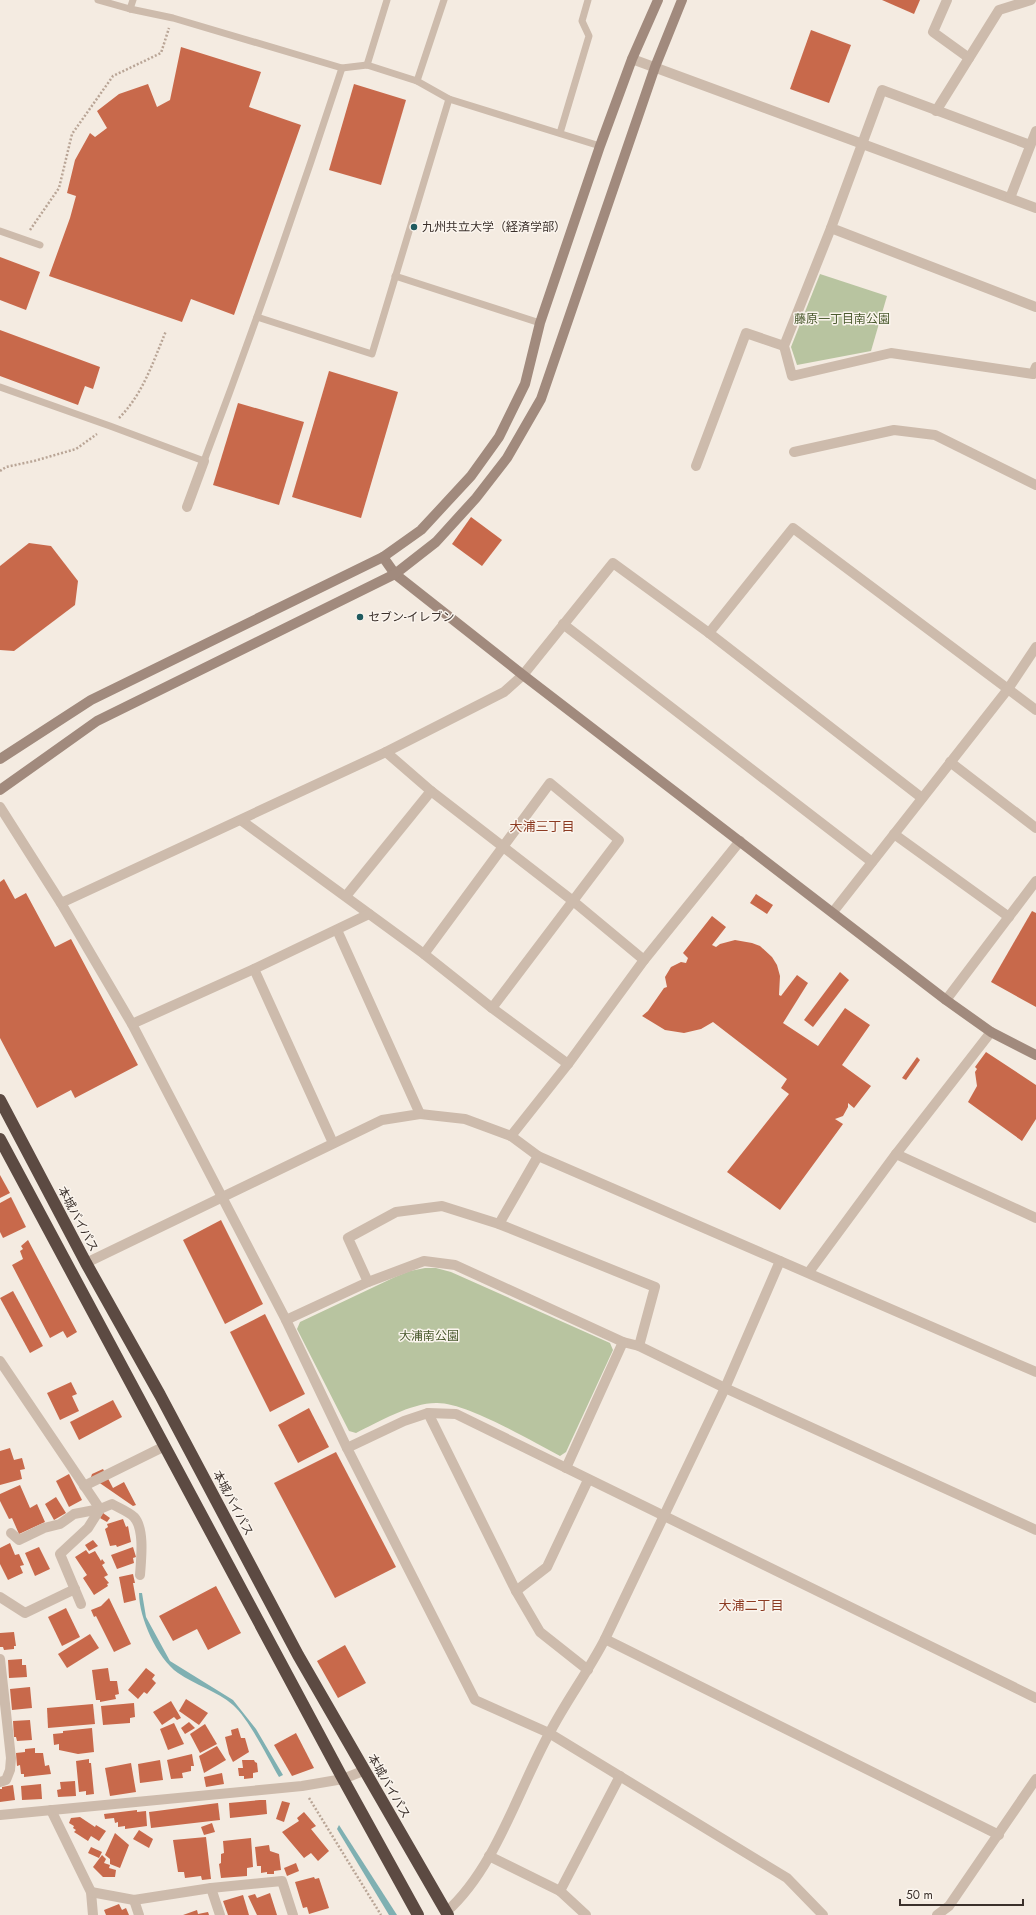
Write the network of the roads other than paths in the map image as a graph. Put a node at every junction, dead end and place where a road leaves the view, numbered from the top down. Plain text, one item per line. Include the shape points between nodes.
1 (98, 0) edge
2 (133, 0) edge
3 (387, 0) edge
4 (444, 0) edge
5 (588, 0) edge
6 (658, 0) edge
7 (682, 0) edge
8 (947, 0) edge
9 (1031, 0) edge
10 (130, 9) junction
11 (969, 58) junction
12 (632, 59) junction
13 (367, 65) junction
14 (655, 67) junction
15 (342, 68) junction
16 (417, 81) junction
17 (449, 99) junction
18 (936, 111) junction
19 (1036, 131) edge
20 (560, 133) junction
21 (862, 145) junction
22 (1030, 145) junction
23 (600, 146) junction
24 (1010, 198) junction
25 (1036, 208) edge
26 (831, 228) junction
27 (0, 231) edge
28 (40, 245) dead end
29 (395, 276) junction
30 (1036, 307) edge
31 (257, 317) junction
32 (540, 323) junction
33 (784, 346) junction
34 (1036, 367) edge
35 (0, 387) edge
36 (794, 452) dead end
37 (204, 461) junction
38 (696, 466) dead end
39 (1036, 485) edge
40 (187, 507) dead end
41 (383, 557) junction
42 (395, 574) junction
43 (563, 624) junction
44 (709, 633) junction
45 (1036, 647) edge
46 (522, 675) junction
47 (1008, 689) junction
48 (1036, 710) edge
49 (386, 752) junction
50 (0, 759) edge
51 (950, 762) junction
52 (0, 790) edge
53 (431, 791) junction
54 (922, 798) junction
55 (0, 807) edge
56 (242, 821) junction
57 (1036, 828) edge
58 (894, 834) junction
59 (740, 841) junction
60 (503, 845) junction
61 (872, 862) junction
62 (1036, 881) edge
63 (346, 896) junction
64 (573, 901) junction
65 (61, 904) junction
66 (833, 912) junction
67 (369, 914) junction
68 (1010, 917) junction
69 (337, 930) junction
70 (424, 954) junction
71 (644, 960) junction
72 (254, 969) junction
73 (946, 1000) junction
74 (492, 1008) junction
75 (132, 1024) junction
76 (991, 1032) junction
77 (1036, 1055) edge
78 (568, 1064) junction
79 (0, 1100) edge
80 (420, 1114) junction
81 (511, 1136) junction
82 (0, 1139) edge
83 (333, 1143) junction
84 (896, 1154) junction
85 (538, 1156) junction
86 (221, 1197) junction
87 (1036, 1218) edge
88 (499, 1224) junction
89 (780, 1260) junction
90 (86, 1263) junction
91 (809, 1272) junction
92 (368, 1282) junction
93 (286, 1320) junction
94 (623, 1342) junction
95 (639, 1346) junction
96 (0, 1361) edge
97 (1036, 1372) edge
98 (725, 1388) junction
99 (428, 1413) junction
100 (165, 1446) junction
101 (347, 1448) junction
102 (566, 1468) junction
103 (588, 1480) junction
104 (84, 1486) junction
105 (100, 1509) junction
106 (663, 1517) junction
107 (1036, 1530) edge
108 (11, 1533) dead end
109 (140, 1575) dead end
110 (75, 1589) junction
111 (516, 1591) junction
112 (0, 1597) edge
113 (81, 1604) dead end
114 (605, 1639) junction
115 (0, 1659) edge
116 (588, 1670) junction
117 (1, 1686) edge
118 (1036, 1698) edge
119 (549, 1733) junction
120 (363, 1771) junction
121 (620, 1776) junction
122 (343, 1779) junction
123 (0, 1782) edge
124 (1035, 1782) edge
125 (51, 1810) junction
126 (0, 1815) edge
127 (999, 1835) junction
128 (490, 1856) junction
129 (211, 1888) junction
130 (560, 1891) junction
131 (91, 1892) junction
132 (134, 1900) junction
133 (447, 1914) edge
134 (93, 1915) edge
135 (140, 1915) edge
136 (220, 1915) edge
137 (293, 1915) edge
138 (418, 1915) edge
139 (586, 1915) edge
140 (823, 1915) edge
141 (937, 1915) edge

1 - 10 lane
2 - 10 lane
3 - 13 lane
4 - 16 lane
5 - 20 lane via 582,21 589,36
6 - 12 street
7 - 14 street
8 - 11 street via 933,32
9 - 11 street via 999,10
10 - 15 lane via 173,18
11 - 18 street
12 - 14 street
12 - 23 street
13 - 15 lane
13 - 16 lane
14 - 21 street
14 - 42 street via 542,399 507,458 476,498 436,542
15 - 31 lane via 304,187
16 - 17 lane
17 - 20 lane
17 - 29 lane
18 - 21 street via 882,90
18 - 22 street
19 - 22 street
20 - 23 lane
21 - 24 street
21 - 26 street
22 - 24 street
23 - 32 street
24 - 25 street
26 - 30 street
26 - 33 street
27 - 28 lane
29 - 31 lane via 372,354
29 - 32 lane
31 - 37 lane
32 - 41 street via 525,384 500,437 471,476 421,530
33 - 34 street via 792,376 891,353 1033,374
33 - 38 street via 746,333
35 - 37 lane
36 - 39 street via 894,430 935,435
37 - 40 street
41 - 42 street
41 - 50 street via 91,700
42 - 46 street
42 - 52 street via 97,721
43 - 44 street via 613,563
43 - 46 street
43 - 61 street
44 - 47 street via 793,528
44 - 54 street
45 - 47 street
46 - 49 street via 504,692
46 - 59 street
47 - 48 street
47 - 51 street
49 - 53 street
49 - 56 street
51 - 54 street
51 - 57 street
53 - 60 street
53 - 63 street
54 - 58 street
55 - 65 street
56 - 63 street
56 - 65 street
58 - 61 street
58 - 68 street
59 - 66 street
59 - 71 street
60 - 64 street
60 - 64 street via 550,782 619,840
60 - 70 street
61 - 66 street
62 - 68 street
63 - 67 street
64 - 71 street
64 - 74 street
65 - 75 street
66 - 73 street
67 - 69 street
67 - 70 street
68 - 73 street
69 - 72 street
69 - 80 street
70 - 74 street
71 - 78 street
72 - 75 street
72 - 83 street
73 - 76 street
74 - 78 street
75 - 86 street
76 - 77 street
76 - 84 street
78 - 81 street
79 - 90 highway, 本城バイパス
80 - 81 street via 465,1119
80 - 83 street via 382,1120
81 - 85 street
82 - 100 highway
83 - 86 street
84 - 87 street
84 - 91 street
85 - 88 street
85 - 89 street
86 - 90 street
86 - 93 street
88 - 92 street via 442,1206 396,1212 348,1238
88 - 95 street via 655,1287
89 - 91 street
89 - 98 street
90 - 120 highway, 本城バイパス
91 - 97 street
92 - 93 street
92 - 94 street via 424,1261 455,1265
93 - 101 street
94 - 95 street
94 - 102 street
95 - 98 street
96 - 104 street
98 - 106 street
98 - 107 street
99 - 101 street via 404,1421
99 - 102 street via 456,1414
99 - 111 street
100 - 104 street
100 - 122 highway
101 - 119 street via 475,1700
102 - 103 street
103 - 106 street
103 - 111 street via 547,1567
104 - 105 street
105 - 108 street via 74,1514 60,1524 44,1528 19,1540
105 - 109 street via 112,1504 134,1517 139,1527 142,1550
105 - 110 street via 88,1528 60,1554
106 - 114 street
106 - 118 street
110 - 112 street via 25,1613
110 - 113 street
111 - 116 street via 540,1632
114 - 116 street
114 - 127 street
115 - 117 street
116 - 119 street
117 - 123 street via 11,1758 6,1780
119 - 121 street
119 - 128 street
120 - 122 street
120 - 133 highway, 本城バイパス
121 - 130 street
121 - 140 street via 787,1878
122 - 125 street via 302,1786
122 - 138 highway
124 - 127 street
125 - 126 street
125 - 131 street
127 - 141 street via 949,1906
128 - 130 street
128 - 133 street
129 - 132 street
129 - 136 street
129 - 137 street via 282,1881
130 - 139 street
131 - 132 street
131 - 134 street
132 - 135 street

